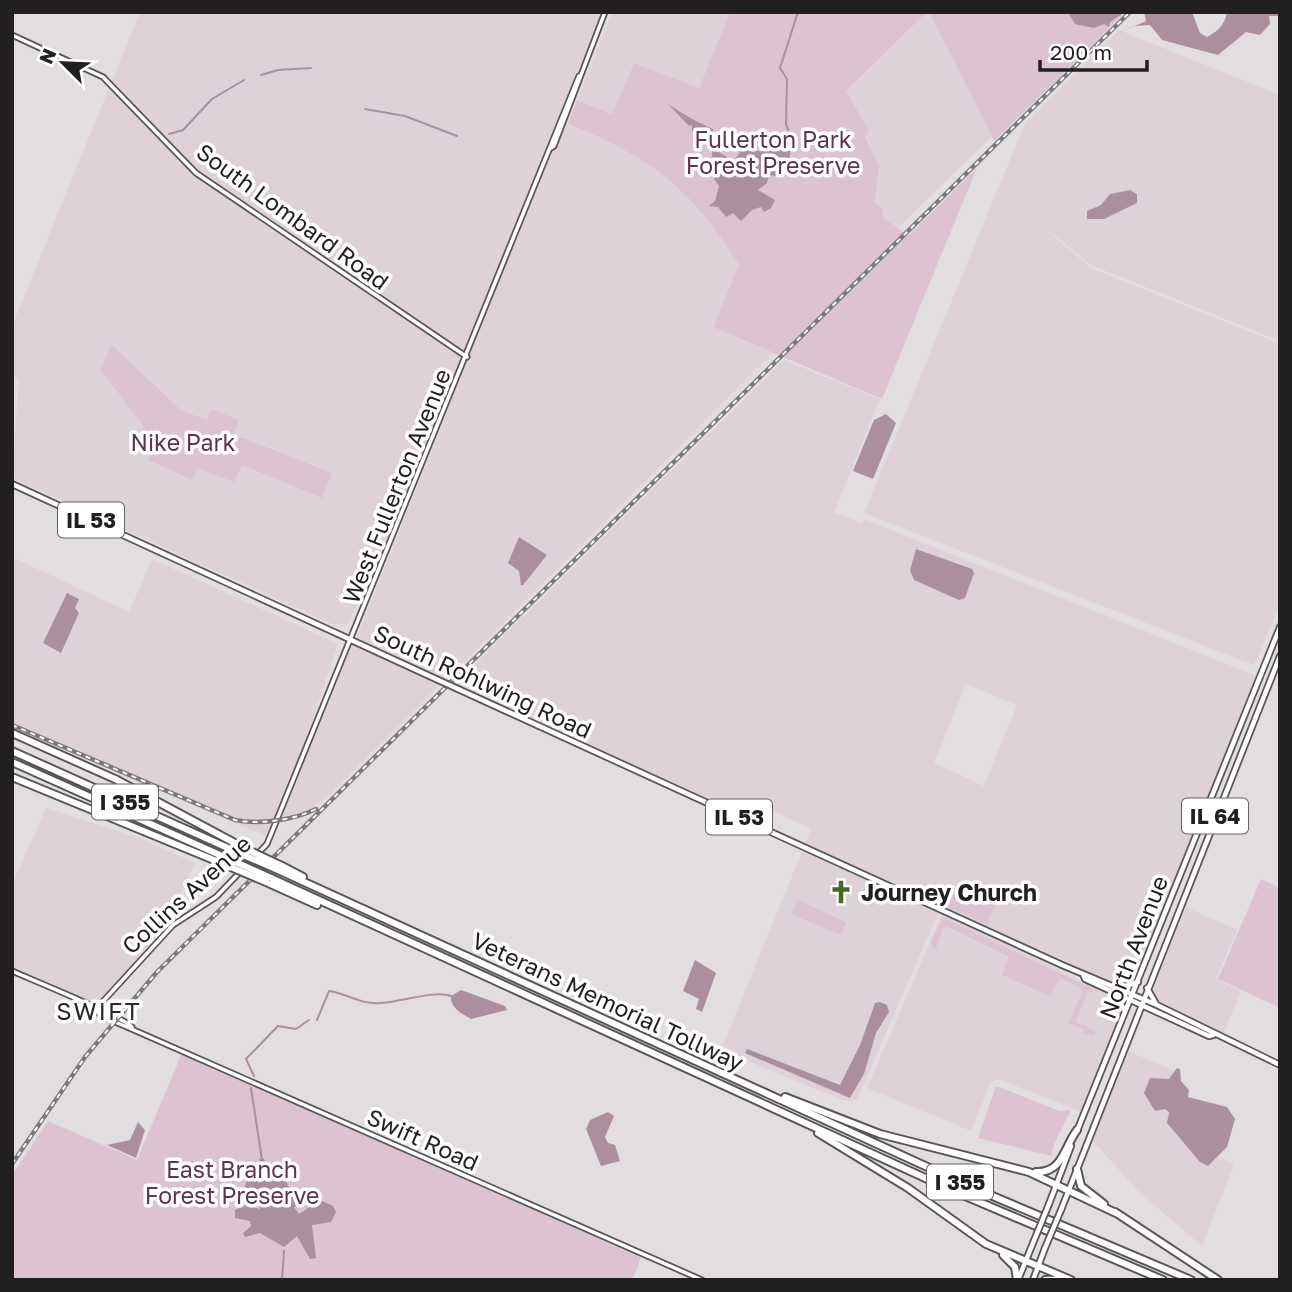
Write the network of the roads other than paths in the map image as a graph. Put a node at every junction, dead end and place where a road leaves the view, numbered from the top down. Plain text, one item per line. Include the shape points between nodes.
1 (605, 12) edge
2 (12, 35) edge
3 (467, 357) junction
4 (12, 484) edge
5 (1280, 627) edge
6 (352, 640) junction
7 (1280, 656) edge
8 (12, 733) edge
9 (12, 751) edge
10 (12, 762) edge
11 (12, 777) edge
12 (271, 836) joint
13 (241, 850) junction
14 (229, 863) junction
15 (1172, 895) junction
16 (1181, 904) junction
17 (12, 971) edge
18 (1083, 974) junction
19 (1139, 981) junction
20 (1119, 988) junction
21 (1147, 988) junction
22 (1111, 991) junction
23 (1133, 994) junction
24 (1143, 999) junction
25 (1131, 1000) junction
26 (1140, 1005) junction
27 (1157, 1005) junction
28 (96, 1009) junction
29 (1158, 1013) junction
30 (1125, 1016) junction
31 (1135, 1020) junction
32 (1213, 1034) junction
33 (1280, 1065) edge
34 (732, 1077) junction
35 (786, 1114) junction
36 (1077, 1130) junction
37 (1077, 1169) junction
38 (1029, 1172) junction
39 (1056, 1183) junction
40 (1068, 1192) junction
41 (1118, 1214) junction
42 (996, 1249) junction
43 (1025, 1261) junction
44 (1038, 1267) junction
45 (702, 1280) edge
46 (1018, 1280) edge
47 (1033, 1280) edge
48 (1045, 1280) edge
49 (1069, 1280) edge
50 (1163, 1280) edge
51 (1191, 1280) edge
52 (1218, 1280) edge

1 - 3 street, West Fullerton Avenue
2 - 3 street, South Lombard Road via 103,77 196,173
3 - 6 street, West Fullerton Avenue
4 - 6 main road, South Rohlwing Road / IL 53
5 - 15 main road, North Avenue / IL 64
6 - 12 street, West Fullerton Avenue
6 - 18 main road, South Rohlwing Road / IL 53, bridge
7 - 16 main road, North Avenue / IL 64
8 - 13 highway via 115,779
9 - 13 highway, Veterans Memorial Tollway / I 355
10 - 14 highway, Veterans Memorial Tollway / I 355
11 - 14 highway
12 - 28 street, Collins Avenue via 216,897 160,937
13 - 34 highway, Veterans Memorial Tollway / I 355, bridge
14 - 35 highway, Veterans Memorial Tollway / I 355, bridge
15 - 16 main road
15 - 19 main road, North Avenue / IL 64
16 - 21 main road, North Avenue / IL 64
17 - 28 street, Swift Road
18 - 20 main road, IL 53
18 - 22 main road, IL 53
19 - 20 main road
19 - 23 main road, North Avenue / IL 64
20 - 23 main road, IL 53
21 - 24 main road, North Avenue / IL 64
21 - 27 main road
22 - 25 main road, IL 53
22 - 30 main road via 1125,1006
23 - 24 main road, IL 53
23 - 25 main road, North Avenue / IL 64
24 - 26 main road, North Avenue / IL 64
24 - 27 main road, IL 53
25 - 26 main road, IL 53
25 - 30 main road, North Avenue / IL 64
26 - 29 main road, IL 53
26 - 31 main road, North Avenue / IL 64
27 - 32 main road, IL 53
28 - 45 street, Swift Road via 101,1016
29 - 31 main road via 1144,1013
29 - 32 main road, IL 53
30 - 36 main road, North Avenue / IL 64
31 - 37 main road, North Avenue / IL 64
32 - 33 main road, IL 53
34 - 38 highway via 880,1134
34 - 51 highway, Veterans Memorial Tollway / I 355 via 1002,1201
35 - 42 highway via 908,1188
35 - 50 highway, Veterans Memorial Tollway / I 355
36 - 38 highway via 1057,1166 1047,1172
36 - 39 main road, North Avenue / IL 64
37 - 40 main road, North Avenue / IL 64
37 - 41 highway via 1084,1190
38 - 39 highway
39 - 40 highway
39 - 43 main road, North Avenue / IL 64, bridge
40 - 41 highway
40 - 44 main road, North Avenue / IL 64, bridge
41 - 52 highway
42 - 43 highway
42 - 46 highway via 1012,1262
43 - 44 highway
43 - 46 main road, North Avenue / IL 64
44 - 47 main road, North Avenue / IL 64
44 - 49 highway
48 - 49 highway

